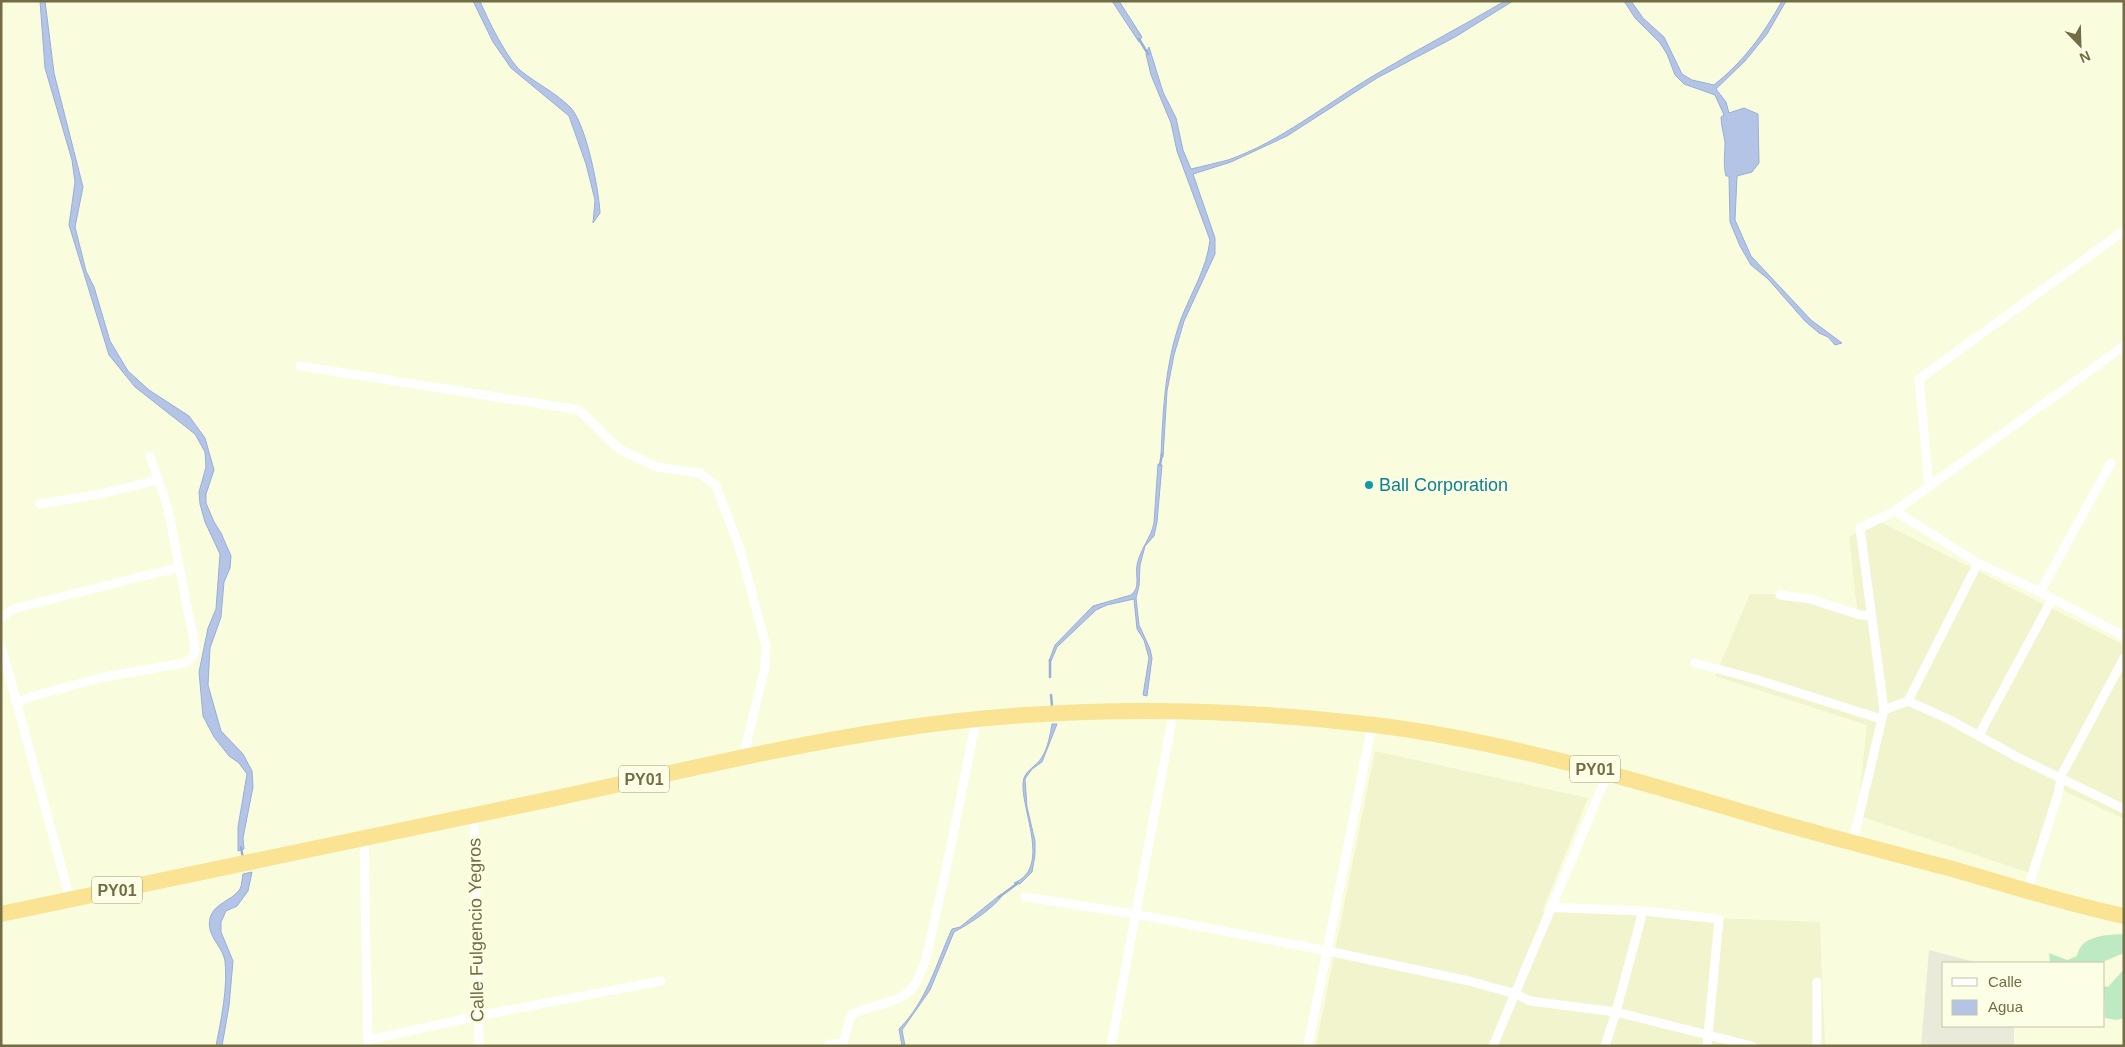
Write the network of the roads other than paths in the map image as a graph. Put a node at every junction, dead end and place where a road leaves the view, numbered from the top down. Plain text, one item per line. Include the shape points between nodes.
1 (2124, 231) edge
2 (2124, 346) edge
3 (300, 366) dead end
4 (150, 456) dead end
5 (2111, 463) dead end
6 (158, 480) junction
7 (1929, 485) junction
8 (40, 504) dead end
9 (1895, 511) junction
10 (1978, 563) junction
11 (180, 568) junction
12 (2040, 592) junction
13 (1780, 595) dead end
14 (2052, 599) junction
15 (1872, 616) junction
16 (1, 618) edge
17 (2124, 636) edge
18 (1, 645) edge
19 (2124, 658) edge
20 (1695, 663) dead end
21 (1908, 701) junction
22 (17, 703) junction
23 (1174, 709) junction
24 (1883, 715) junction
25 (976, 720) junction
26 (1372, 725) junction
27 (1979, 735) junction
28 (743, 758) junction
29 (1608, 773) junction
30 (2060, 779) junction
31 (2124, 809) edge
32 (474, 815) junction
33 (364, 840) junction
34 (1853, 841) junction
35 (2027, 891) junction
36 (1025, 897) dead end
37 (70, 899) junction
38 (1550, 907) junction
39 (1642, 911) junction
40 (1, 914) edge
41 (1135, 914) junction
42 (2122, 916) edge
43 (1328, 951) junction
44 (661, 981) dead end
45 (1817, 982) dead end
46 (1516, 994) junction
47 (1616, 1012) junction
48 (478, 1016) junction
49 (1709, 1036) junction
50 (368, 1043) edge
51 (830, 1044) dead end
52 (1310, 1045) edge
53 (479, 1046) edge
54 (1111, 1046) edge
55 (1493, 1046) edge
56 (1605, 1046) edge
57 (1707, 1046) edge
58 (1752, 1046) edge
59 (1817, 1046) edge

1 - 7 street via 1919,379
2 - 7 street
3 - 28 street via 579,410 619,449 657,467 700,473 716,486 740,549 766,646 765,667
4 - 6 street
5 - 12 street
6 - 8 street
6 - 11 street via 168,509
7 - 9 street
9 - 10 street
9 - 15 street via 1860,528
10 - 12 street
10 - 21 street
11 - 16 street via 13,609
11 - 22 street via 195,647 189,660 104,677
12 - 14 street
13 - 15 street via 1810,599 1860,616
14 - 17 street
14 - 27 street
15 - 24 street
18 - 22 street
19 - 30 street
20 - 24 street
21 - 24 street
21 - 27 street
22 - 37 street
23 - 25 highway, PY01
23 - 26 highway, PY01
23 - 41 street
24 - 34 street
25 - 28 highway, PY01 via 901,728
25 - 51 street via 944,877 920,974 902,997 851,1015 843,1044
26 - 29 highway, PY01 via 1514,749
26 - 43 street
27 - 30 street
28 - 32 highway, PY01
29 - 34 highway, PY01
29 - 38 street
30 - 31 street
30 - 35 street
32 - 33 highway, PY01
32 - 48 street, Calle Fulgencio Yegros
33 - 37 highway, PY01
33 - 50 street
34 - 35 highway, PY01
35 - 42 highway, PY01
36 - 41 street
37 - 40 highway, PY01
38 - 39 street
38 - 46 street
39 - 47 street
39 - 49 street via 1719,918
41 - 43 street
41 - 54 street
43 - 46 street
43 - 52 street
44 - 48 street
45 - 59 street
46 - 47 street via 1530,1001
46 - 55 street
47 - 49 street
47 - 56 street
48 - 50 street
48 - 53 street, Calle Fulgencio Yegros
49 - 57 street
49 - 58 street

